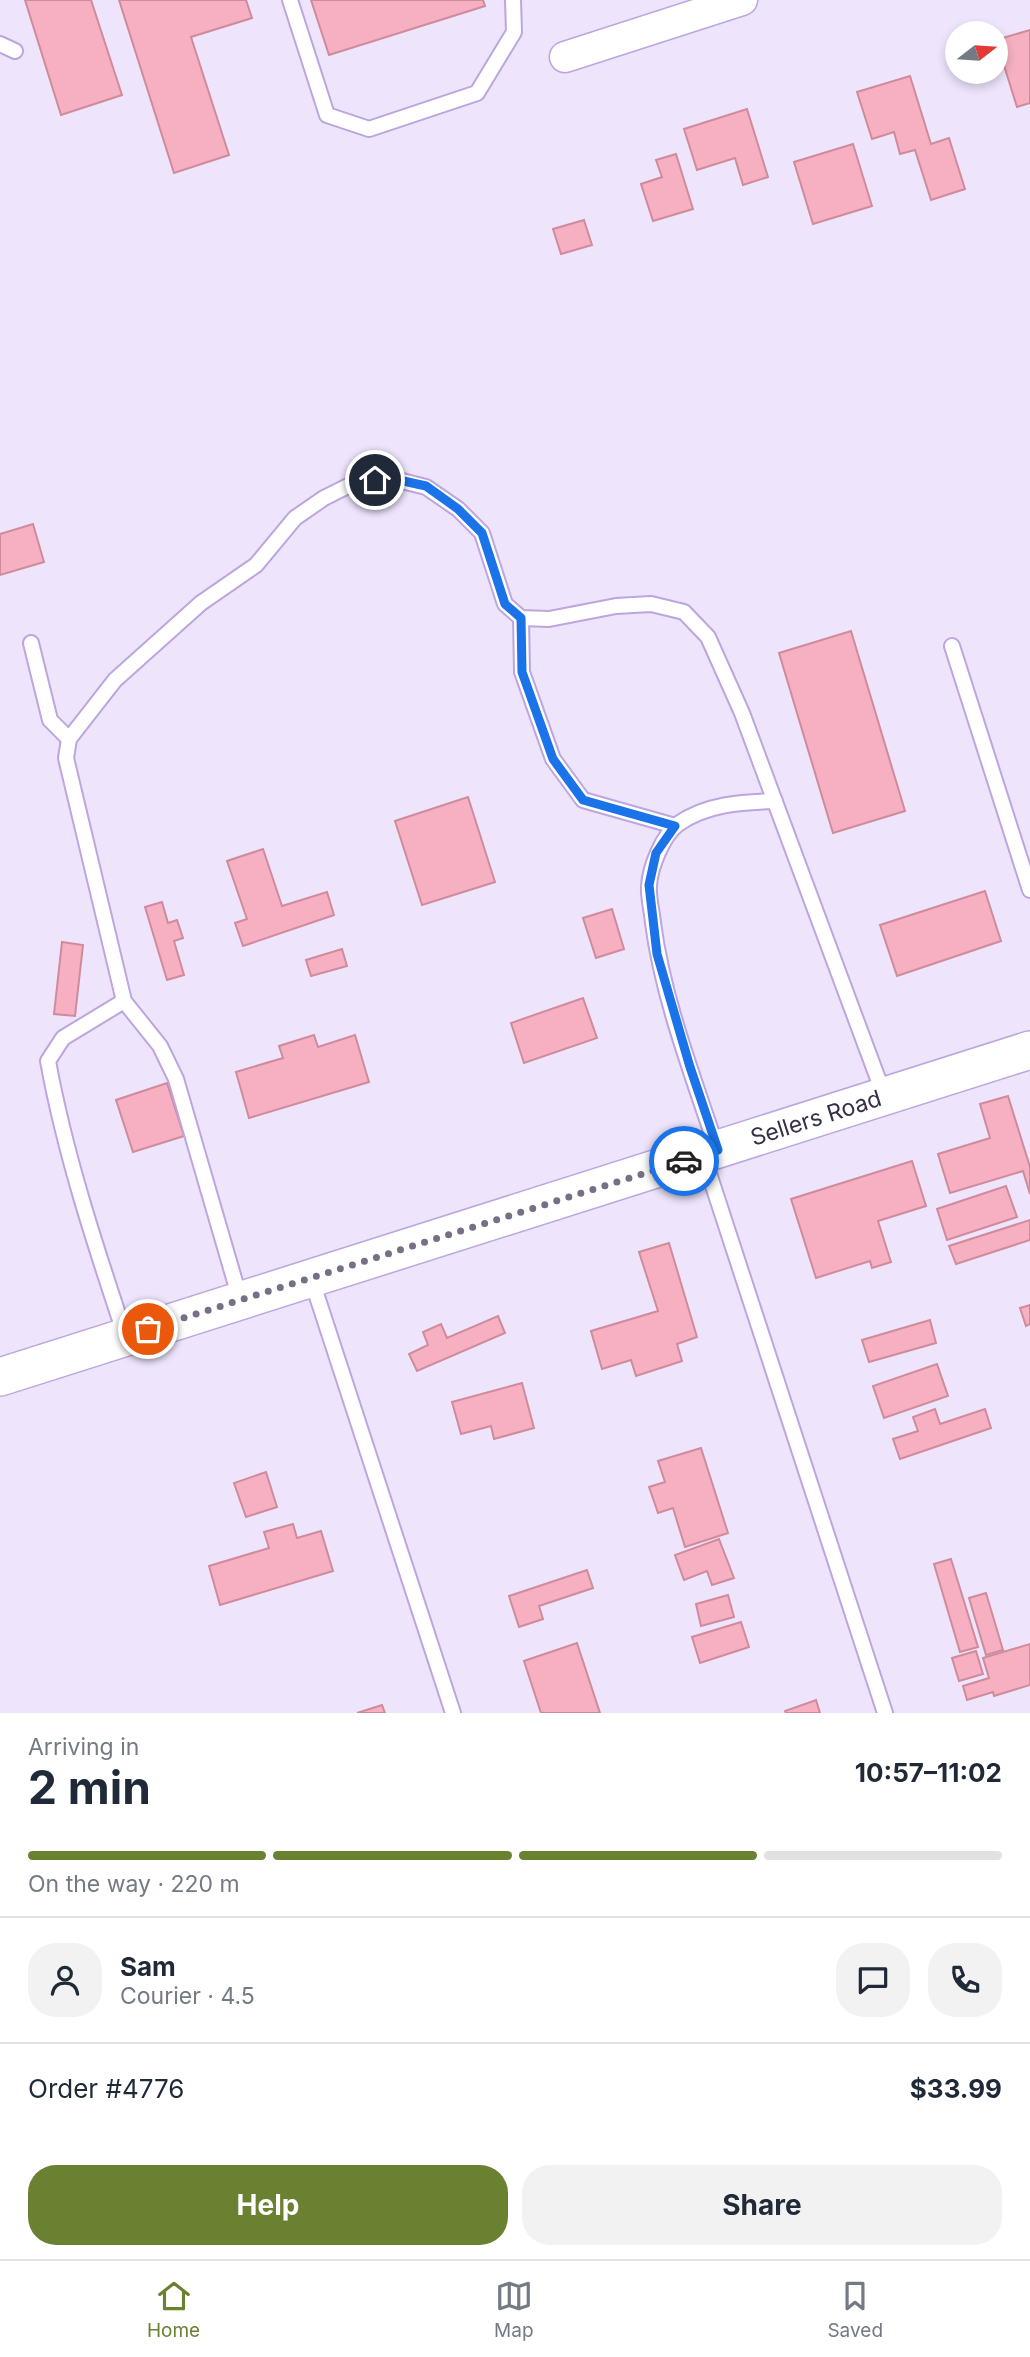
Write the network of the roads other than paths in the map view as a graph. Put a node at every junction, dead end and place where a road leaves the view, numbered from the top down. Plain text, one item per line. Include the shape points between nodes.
1 (290, 0) edge
2 (513, 0) edge
3 (742, 0) edge
4 (0, 44) edge
5 (15, 51) dead end
6 (565, 57) dead end
7 (521, 618) junction
8 (31, 643) dead end
9 (952, 646) dead end
10 (69, 739) junction
11 (775, 801) junction
12 (675, 826) junction
13 (1030, 890) edge
14 (124, 1001) junction
15 (1030, 1050) edge
16 (884, 1097) junction
17 (710, 1153) junction
18 (310, 1277) junction
19 (240, 1299) junction
20 (125, 1337) junction
21 (0, 1377) edge
22 (453, 1713) edge
23 (885, 1713) edge

1 - 2 lane via 327,115 369,129 477,93 514,32
3 - 6 street
4 - 5 lane
7 - 10 lane via 505,604 482,533 458,509 426,486 394,479 356,482 295,518 256,565 201,603 115,680
7 - 11 lane via 549,619 651,604 684,612 708,638
7 - 12 lane via 522,672 553,759 583,800
8 - 10 lane via 50,720
9 - 13 lane
10 - 14 lane via 66,758
11 - 12 lane via 734,803 698,813
11 - 16 lane
12 - 17 lane via 656,853 649,885 657,954
14 - 19 lane via 160,1046 176,1079
14 - 20 lane via 63,1038 48,1061 82,1202
15 - 16 street, Sellers Road
16 - 17 street, Sellers Road
17 - 18 street, Sellers Road
17 - 23 lane
18 - 19 street, Sellers Road
18 - 22 lane
19 - 20 street, Sellers Road
20 - 21 street, Sellers Road

